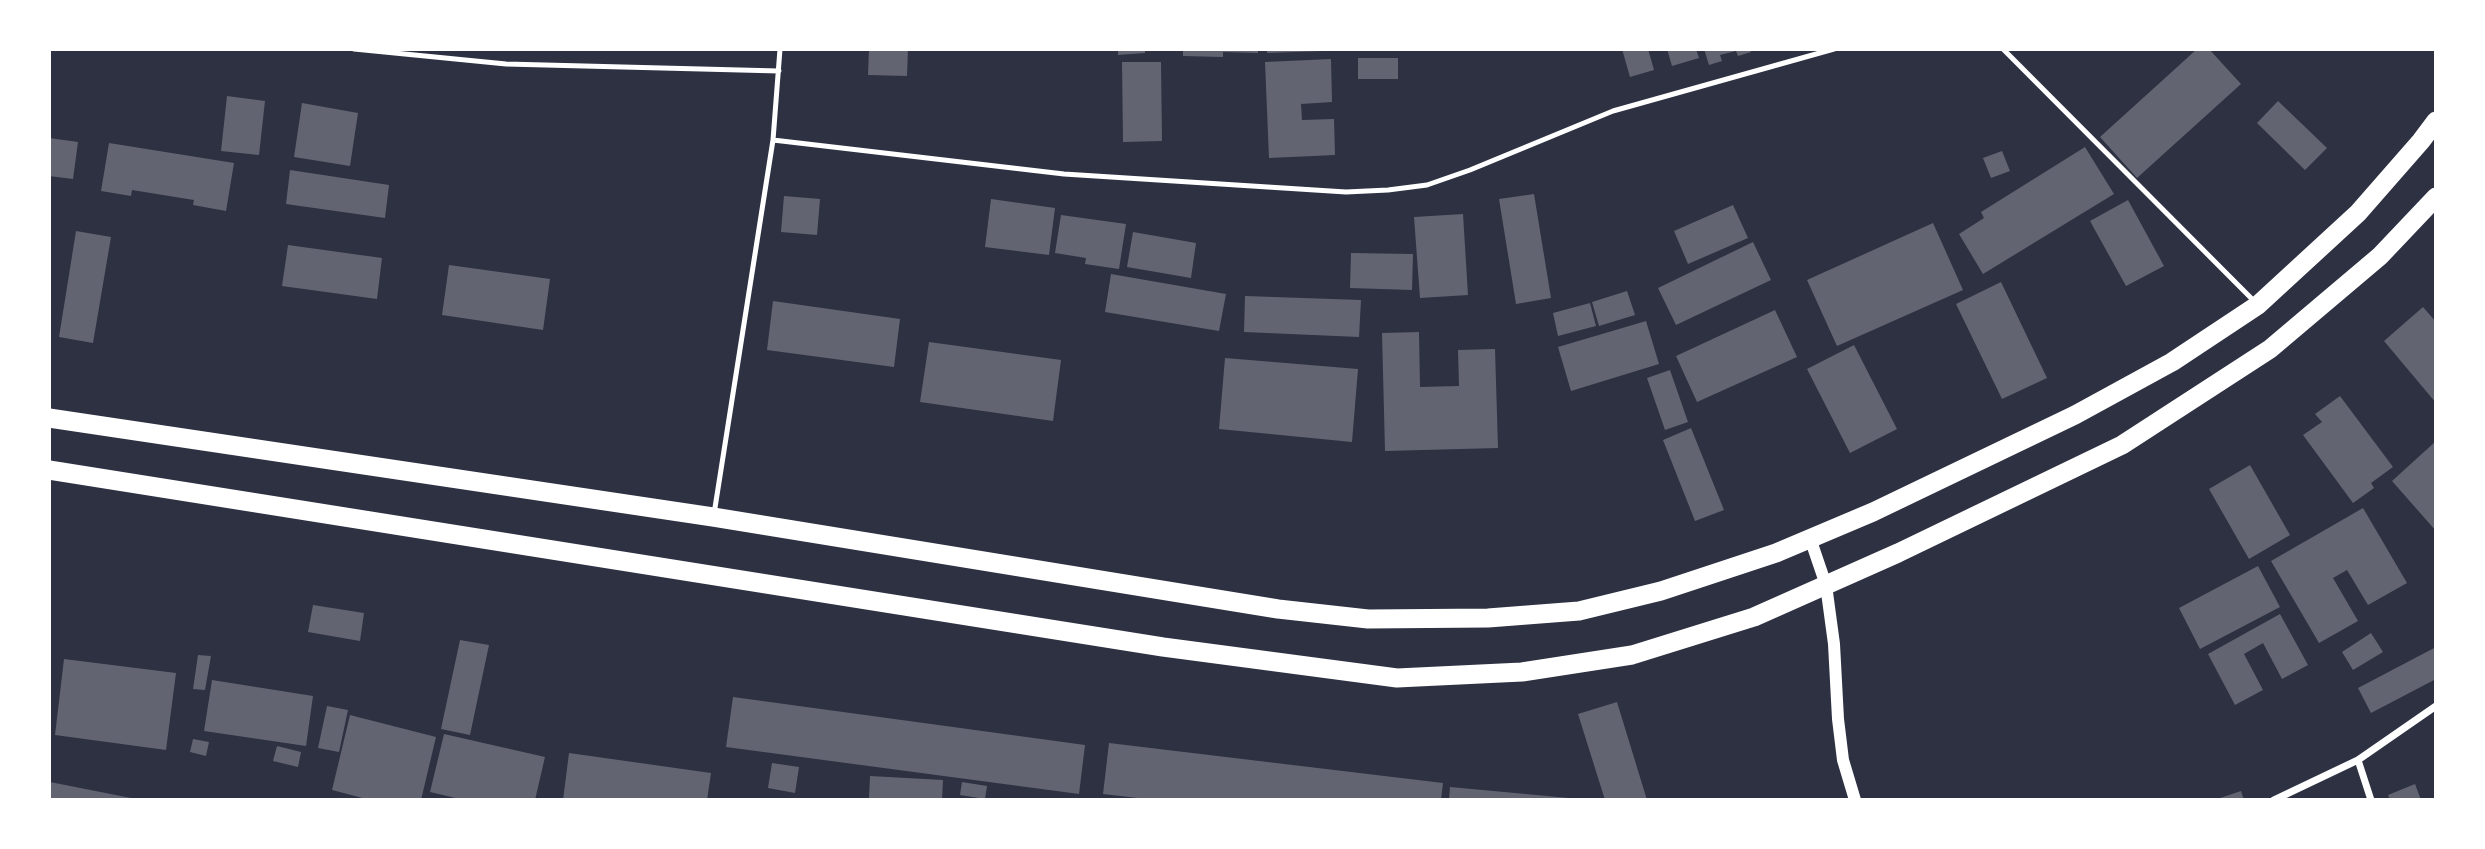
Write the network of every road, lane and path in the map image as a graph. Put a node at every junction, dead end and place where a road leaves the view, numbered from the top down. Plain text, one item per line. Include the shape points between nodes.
1 (354, 49) edge
2 (780, 49) edge
3 (1834, 49) edge
4 (2003, 49) edge
5 (779, 71) junction
6 (2436, 121) edge
7 (773, 140) junction
8 (2436, 197) edge
9 (2258, 305) junction
10 (49, 418) edge
11 (49, 470) edge
12 (713, 517) junction
13 (1811, 538) junction
14 (1826, 585) junction
15 (2436, 706) edge
16 (2358, 760) junction
17 (1855, 800) edge
18 (2274, 800) edge
19 (2371, 800) edge

1 - 5 lane via 506,64
2 - 5 lane
3 - 7 lane via 1613,111 1471,170 1427,185 1388,190 1346,192 1063,174
4 - 9 lane
5 - 7 lane
6 - 9 highway via 2358,213
7 - 12 lane
8 - 14 highway via 2380,256 2270,349 2122,445
9 - 13 highway via 2172,362 2075,415
10 - 12 highway
11 - 14 highway via 1163,647 1397,678 1522,673 1632,655 1754,617
12 - 13 highway via 1278,609 1368,619 1488,618 1580,611 1661,591
13 - 14 street
14 - 17 street via 1843,760
15 - 16 street
16 - 18 street
16 - 19 street

